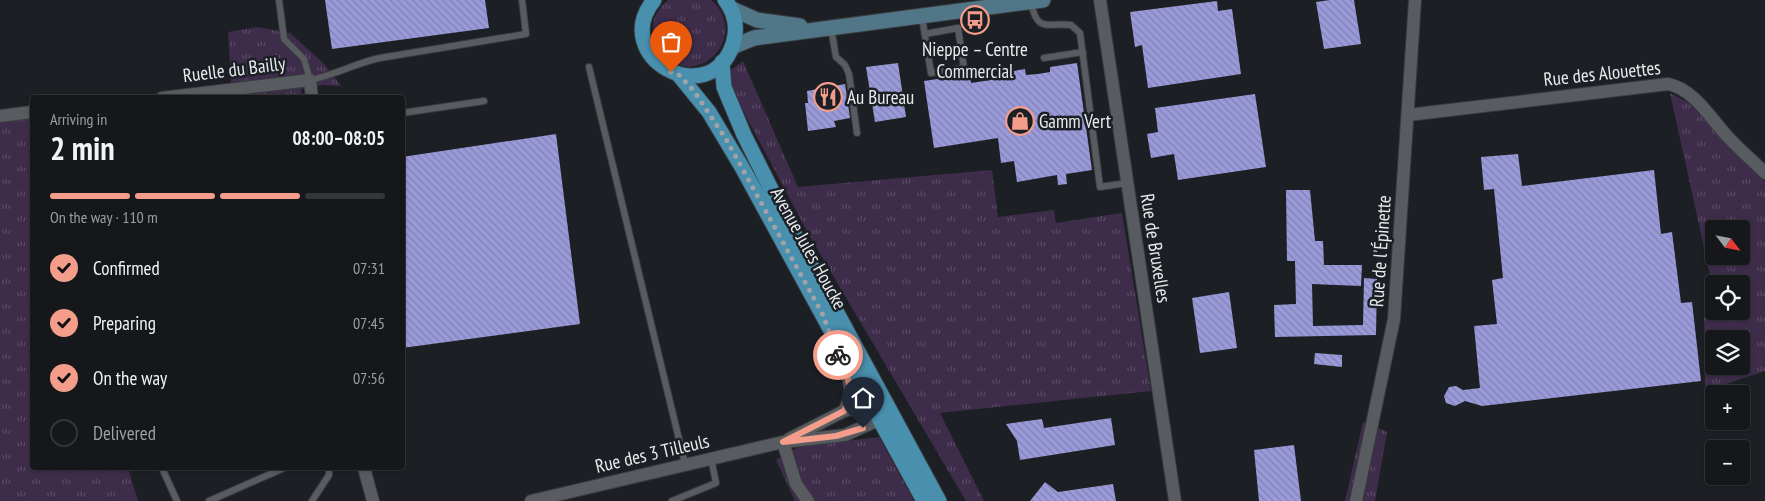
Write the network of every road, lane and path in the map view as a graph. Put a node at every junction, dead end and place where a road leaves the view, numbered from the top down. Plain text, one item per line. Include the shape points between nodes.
1 (280, 0) edge
2 (522, 0) edge
3 (1100, 0) edge
4 (1415, 0) edge
5 (1037, 1) edge
6 (649, 3) edge
7 (728, 4) edge
8 (922, 17) junction
9 (825, 28) junction
10 (925, 34) junction
11 (732, 47) junction
12 (1083, 52) junction
13 (1044, 58) dead end
14 (722, 62) junction
15 (589, 67) dead end
16 (678, 74) junction
17 (310, 80) junction
18 (187, 95) edge
19 (312, 95) edge
20 (484, 101) dead end
21 (30, 112) edge
22 (405, 113) edge
23 (1408, 115) junction
24 (0, 116) edge
25 (858, 133) dead end
26 (1765, 173) edge
27 (1127, 183) junction
28 (822, 313) junction
29 (882, 409) junction
30 (844, 411) junction
31 (783, 442) junction
32 (710, 458) junction
33 (685, 464) junction
34 (163, 470) edge
35 (280, 470) edge
36 (328, 470) edge
37 (365, 470) edge
38 (569, 497) edge
39 (177, 501) edge
40 (210, 501) edge
41 (312, 501) edge
42 (373, 501) edge
43 (530, 501) edge
44 (672, 501) edge
45 (808, 501) edge
46 (924, 501) edge
47 (939, 501) edge
48 (1175, 501) edge
49 (1356, 501) edge

1 - 17 lane via 284,39 304,59
2 - 17 lane via 526,34 370,60 327,77
3 - 27 street, Rue de Bruxelles
4 - 23 street, Rue de l'Épinette
5 - 8 street
5 - 12 lane via 1034,17 1050,26 1067,24 1075,27 1080,33
6 - 16 main road, Avenue Jules Houcke via 643,28 647,49 660,65
7 - 9 street via 757,20
7 - 11 main road via 735,24
8 - 9 street
8 - 10 lane
9 - 11 street via 754,38
9 - 25 lane via 836,57 849,74
10 - 10 lane via 931,73 964,68 958,28
11 - 14 main road
12 - 13 lane
12 - 27 lane via 1100,186
14 - 16 main road via 702,74
14 - 29 main road, Avenue Jules Houcke via 724,87 737,121
15 - 33 lane
16 - 28 main road, Avenue Jules Houcke via 718,125
17 - 18 street, Ruelle du Bailly
17 - 19 street
20 - 22 lane
21 - 24 street
23 - 26 street, Rue des Alouettes via 1668,84 1680,88 1697,101
23 - 49 street, Rue de l'Épinette via 1394,319
27 - 48 street, Rue de Bruxelles
28 - 29 main road, Avenue Jules Houcke
28 - 30 street via 850,384 851,396
29 - 30 street, Rue des 3 Tilleuls
29 - 31 street, Rue des 3 Tilleuls via 845,435
29 - 46 main road, Avenue Jules Houcke
29 - 47 main road, Avenue Jules Houcke
30 - 31 street, Rue des 3 Tilleuls
31 - 32 street, Rue des 3 Tilleuls
31 - 45 street via 796,484
32 - 33 street, Rue des 3 Tilleuls
32 - 44 lane via 716,483
33 - 38 street, Rue des 3 Tilleuls
34 - 39 lane
35 - 40 lane
36 - 41 lane via 329,475
37 - 42 street
38 - 43 street, Rue des 3 Tilleuls

